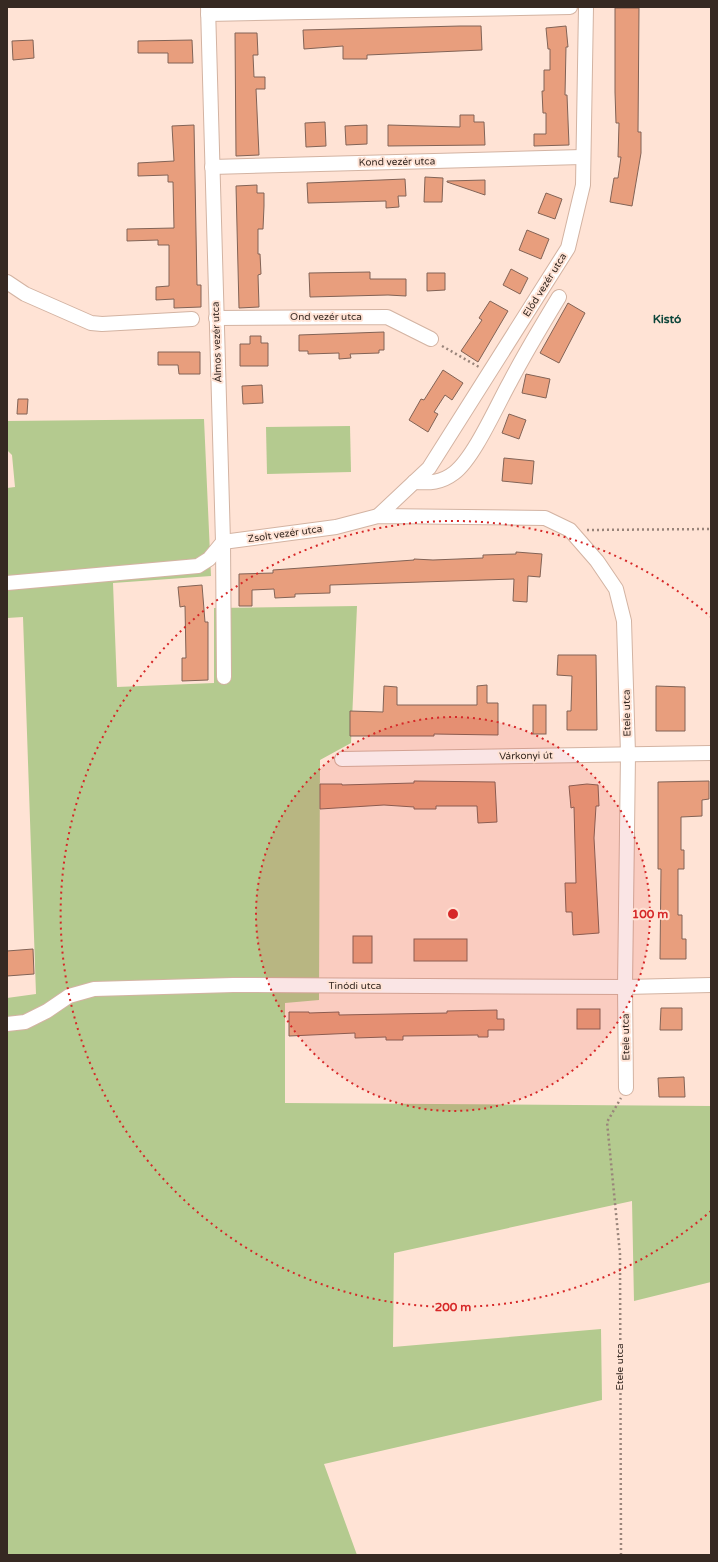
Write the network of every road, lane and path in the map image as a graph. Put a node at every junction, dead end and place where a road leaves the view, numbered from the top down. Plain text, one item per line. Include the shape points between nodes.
1 (570, 7) edge
2 (586, 7) edge
3 (208, 11) edge
4 (582, 157) junction
5 (212, 167) junction
6 (7, 282) edge
7 (559, 297) dead end
8 (216, 318) junction
9 (192, 320) dead end
10 (431, 339) joint
11 (490, 374) junction
12 (414, 482) junction
13 (378, 516) junction
14 (711, 529) edge
15 (570, 530) junction
16 (223, 542) junction
17 (7, 583) edge
18 (224, 676) dead end
19 (711, 753) edge
20 (628, 754) junction
21 (342, 759) dead end
22 (711, 986) edge
23 (625, 987) junction
24 (7, 1024) edge
25 (626, 1088) joint
26 (621, 1555) edge

1 - 3 street
2 - 4 street, Előd vezér utca
3 - 5 street, Álmos vezér utca
4 - 5 street, Kond vezér utca
4 - 11 street, Előd vezér utca via 583,186 568,248
5 - 8 street, Álmos vezér utca
6 - 9 street via 24,294 91,323
7 - 12 street via 475,448 456,472 444,480 433,483
8 - 10 street, Ond vezér utca via 387,318
8 - 16 street, Álmos vezér utca
10 - 11 path
11 - 12 street, Előd vezér utca via 429,468
12 - 13 street, Előd vezér utca
13 - 15 street, Zsolt vezér utca via 545,518
13 - 16 street, Zsolt vezér utca via 336,527
14 - 15 path
15 - 20 street, Etele utca via 597,561 616,589 624,621
16 - 17 street via 210,559 198,566
16 - 18 street, Álmos vezér utca
19 - 20 street, Várkonyi út
20 - 21 street, Várkonyi út
20 - 23 street, Etele utca
22 - 23 street, Tinódi utca
23 - 24 street, Tinódi utca via 233,985 94,989 69,996 47,1012 25,1022
23 - 25 street, Etele utca
25 - 26 path, Etele utca via 607,1122 620,1254

